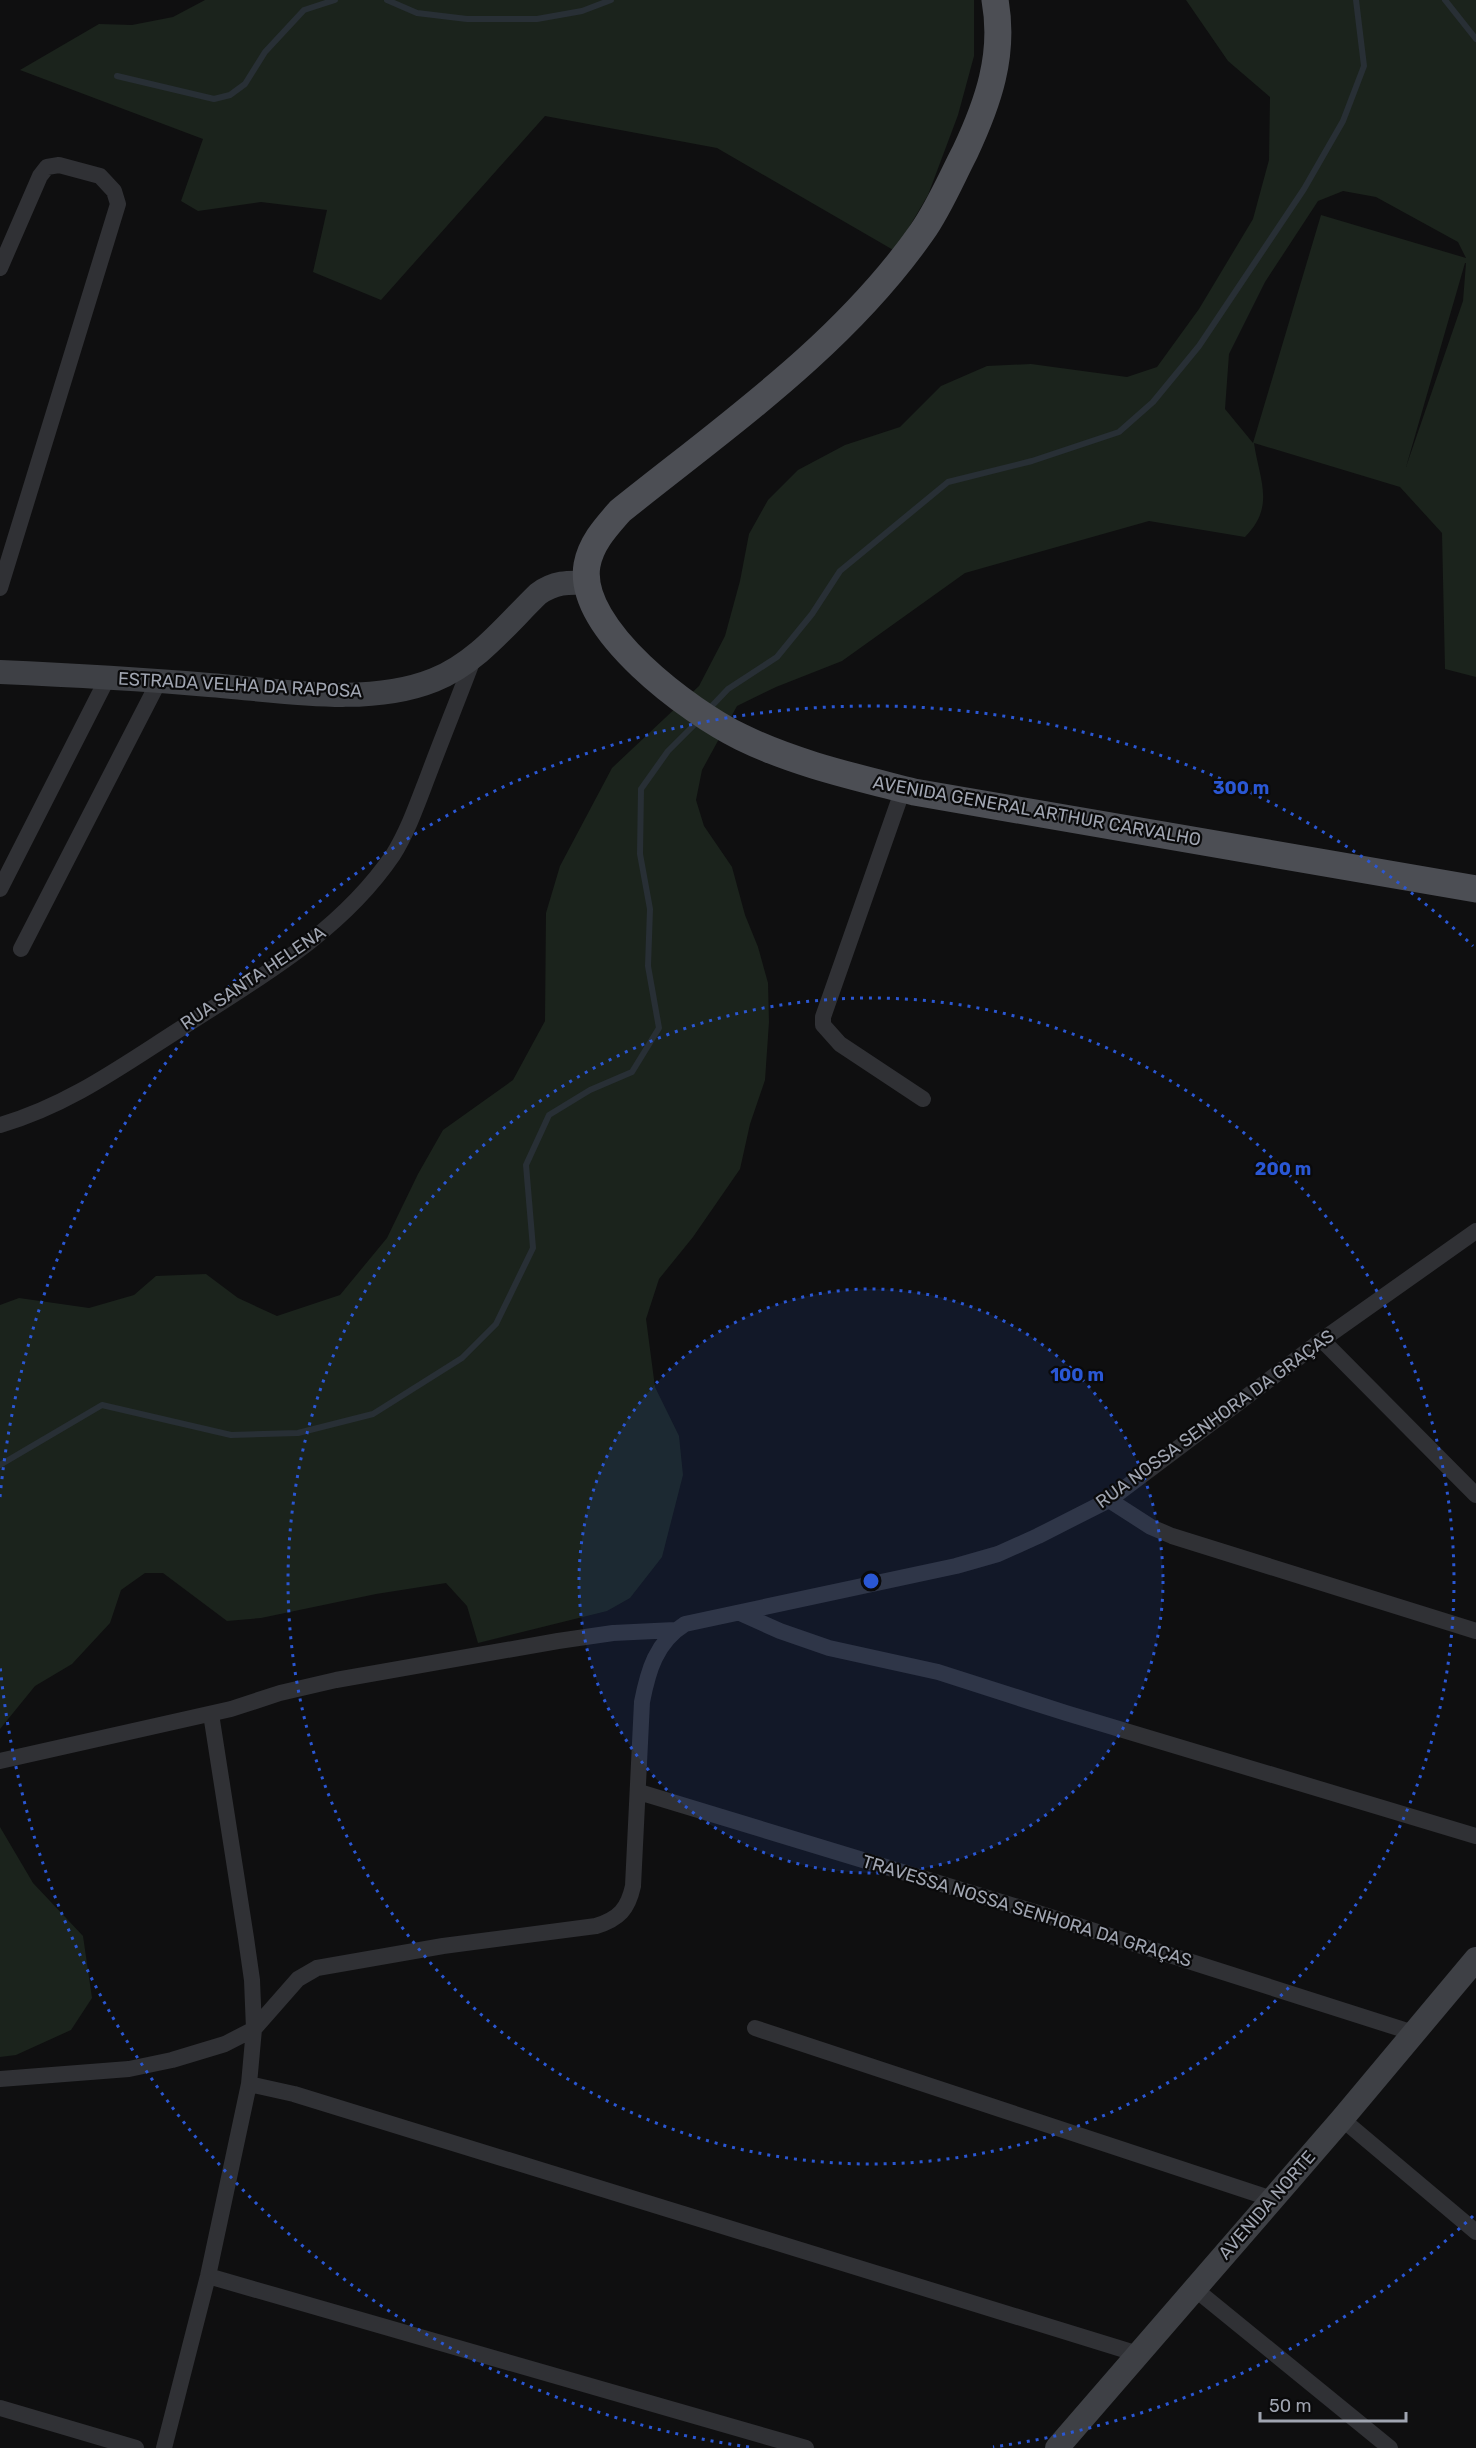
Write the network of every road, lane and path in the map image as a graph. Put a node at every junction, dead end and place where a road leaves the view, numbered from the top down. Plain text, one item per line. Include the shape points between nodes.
1 (995, 0) edge
2 (0, 268) edge
3 (587, 583) junction
4 (0, 588) edge
5 (474, 657) junction
6 (0, 672) edge
7 (108, 677) junction
8 (159, 681) junction
9 (903, 789) junction
10 (0, 889) edge
11 (1476, 889) edge
12 (21, 949) dead end
13 (923, 1098) dead end
14 (0, 1125) edge
15 (1476, 1231) edge
16 (1322, 1340) junction
17 (1476, 1495) edge
18 (1109, 1500) junction
19 (740, 1613) junction
20 (675, 1630) junction
21 (1476, 1631) edge
22 (211, 1714) junction
23 (0, 1761) edge
24 (639, 1792) junction
25 (1476, 1836) edge
26 (1476, 1959) edge
27 (755, 2028) dead end
28 (254, 2029) junction
29 (1414, 2033) junction
30 (0, 2079) edge
31 (249, 2084) junction
32 (1342, 2119) junction
33 (1272, 2199) junction
34 (1476, 2232) edge
35 (208, 2276) junction
36 (1195, 2289) junction
37 (1138, 2354) junction
38 (0, 2408) edge
39 (136, 2448) edge
40 (164, 2448) edge
41 (806, 2448) edge
42 (1057, 2448) edge
43 (1390, 2448) edge

1 - 3 main road, AVENIDA GENERAL ARTHUR CARVALHO via 1000,34 995,73 975,130 923,231 861,307 817,350 620,511 592,549
2 - 4 street via 47,167 59,165 100,176 114,191 118,204
3 - 5 main road, ESTRADA VELHA DA RAPOSA via 547,587
3 - 9 main road, AVENIDA GENERAL ARTHUR CARVALHO via 605,624 625,648 649,674 703,714 741,737 829,771
5 - 8 main road, ESTRADA VELHA DA RAPOSA via 434,680 379,693 326,694
5 - 14 street, RUA SANTA HELENA via 394,852 348,909 273,969 81,1092 43,1111
6 - 7 main road, ESTRADA VELHA DA RAPOSA
7 - 8 main road, ESTRADA VELHA DA RAPOSA
7 - 10 street
8 - 12 street
9 - 11 main road, AVENIDA GENERAL ARTHUR CARVALHO
9 - 13 street via 839,966 823,1026 840,1044
15 - 16 street, RUA NOSSA SENHORA DA GRAÇAS
16 - 17 street
16 - 18 street, RUA NOSSA SENHORA DA GRAÇAS
18 - 19 street, RUA NOSSA SENHORA DA GRAÇAS via 998,1554
18 - 21 street via 1172,1536
19 - 20 street, RUA NOSSA SENHORA DA GRAÇAS via 685,1624
19 - 25 street via 829,1648 938,1672
20 - 22 street, RUA NOSSA SENHORA DA GRAÇAS via 591,1636 394,1670 280,1693
20 - 24 street via 655,1656 647,1675 642,1702
22 - 23 street, RUA NOSSA SENHORA DA GRAÇAS
22 - 28 street via 252,1980
24 - 28 street via 633,1886 620,1916 596,1926 317,1968 298,1979
24 - 29 street, TRAVESSA NOSSA SENHORA DA GRAÇAS
26 - 29 main road, AVENIDA NORTE
27 - 33 street
28 - 30 street via 225,2044 151,2064 81,2074
28 - 31 street
29 - 32 main road, AVENIDA NORTE
31 - 35 street
31 - 37 street via 294,2094
32 - 33 main road, AVENIDA NORTE
32 - 34 street
33 - 36 main road, AVENIDA NORTE
35 - 40 street
35 - 41 street
36 - 37 main road, AVENIDA NORTE
36 - 43 street
37 - 42 main road, AVENIDA NORTE
38 - 39 street

